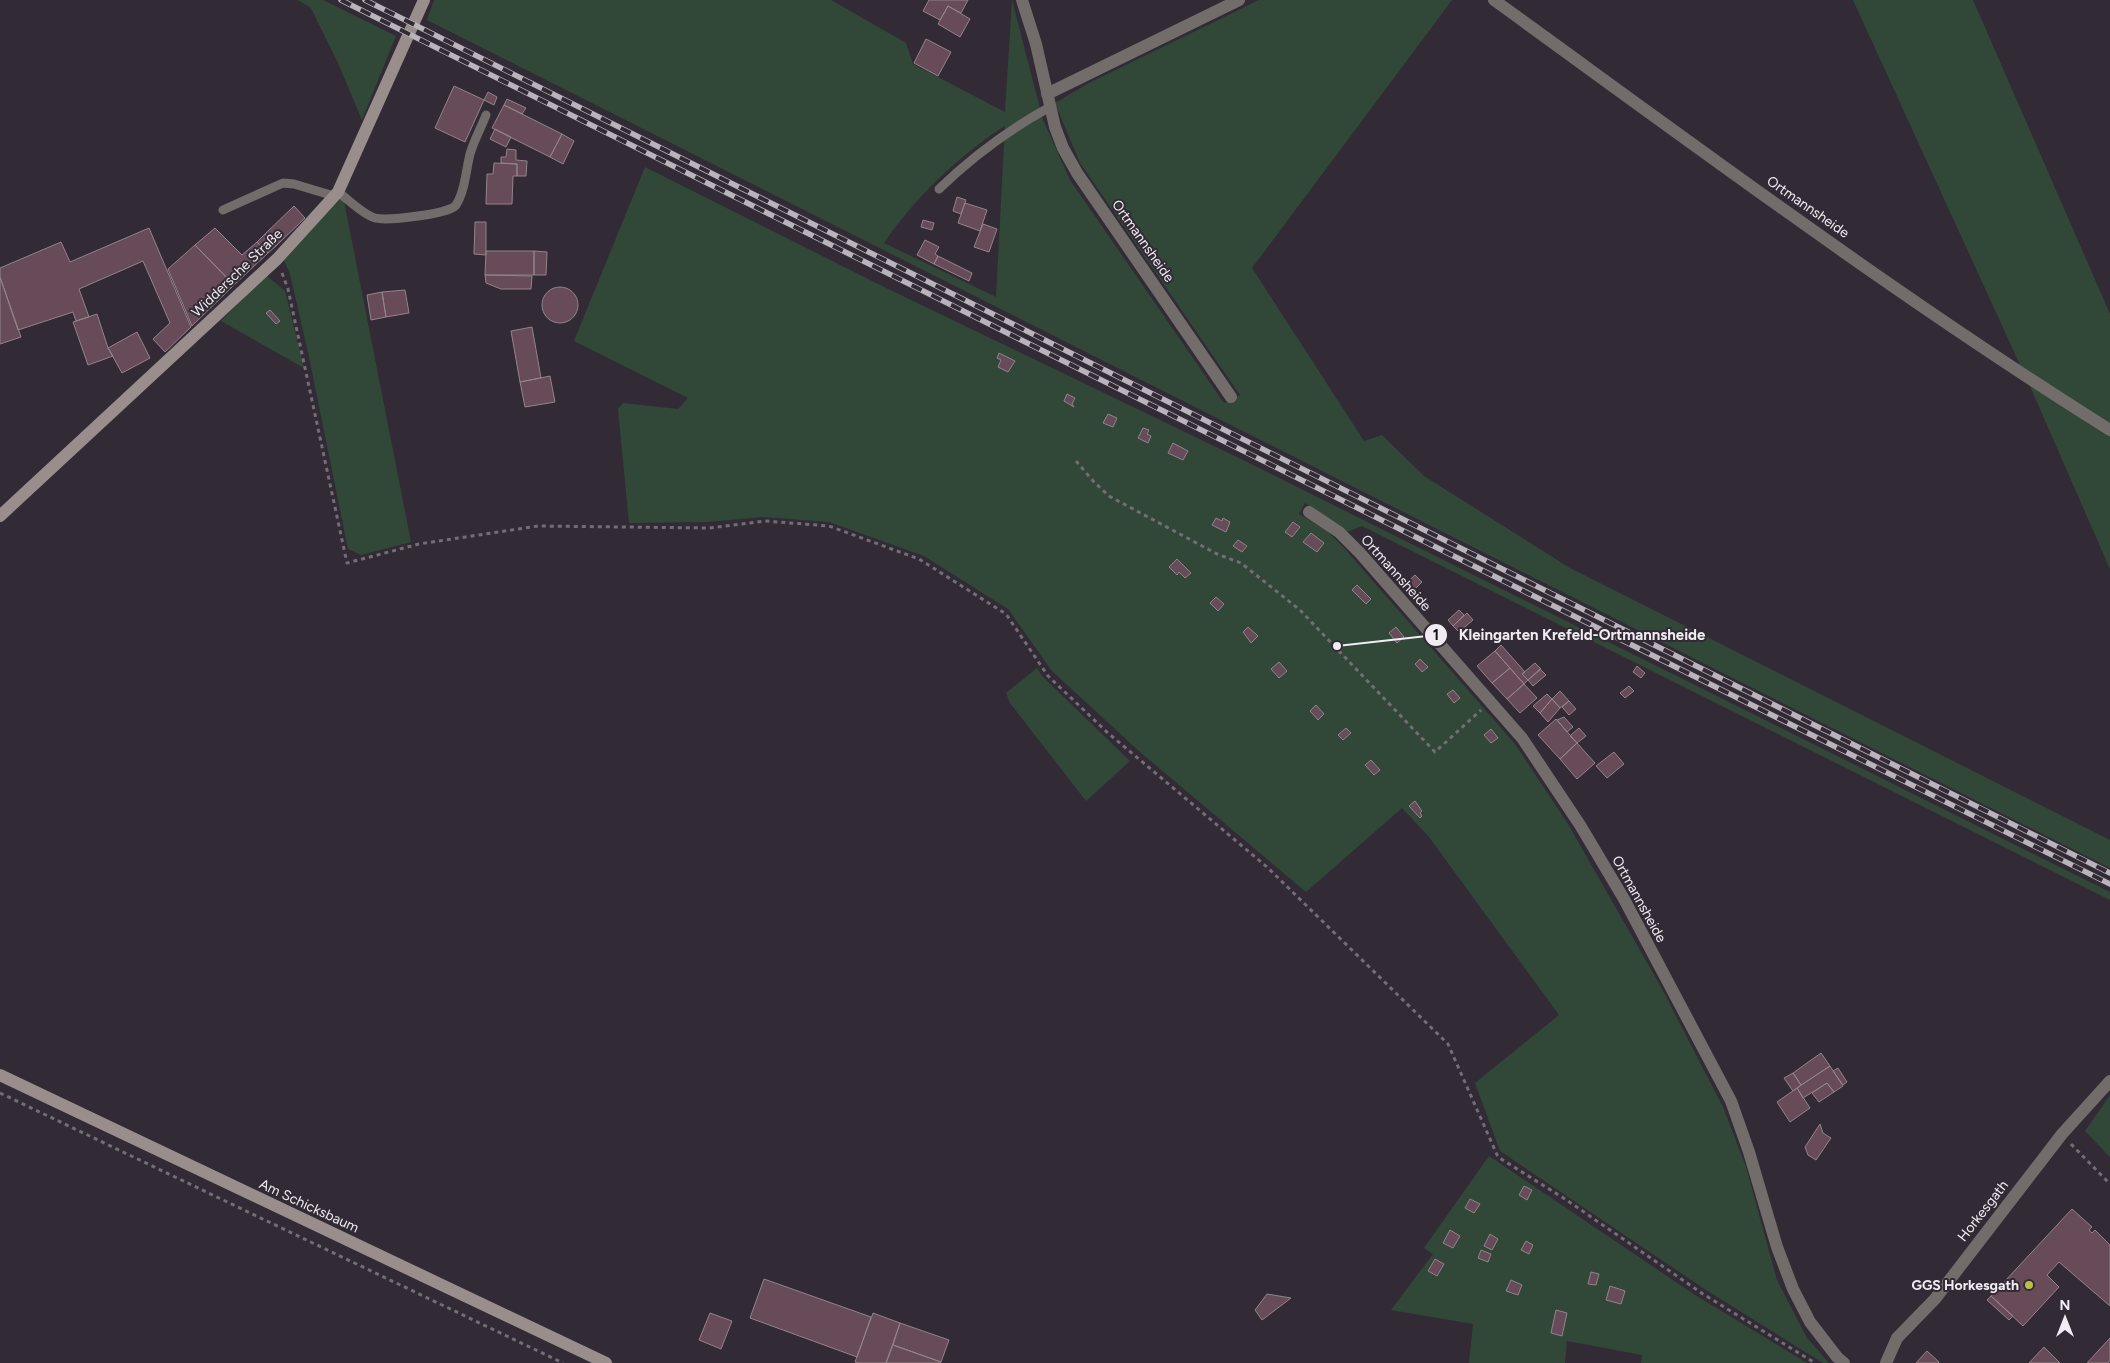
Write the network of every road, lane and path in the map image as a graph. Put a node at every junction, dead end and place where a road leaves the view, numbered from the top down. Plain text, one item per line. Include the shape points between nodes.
1 (424, 0) edge
2 (1022, 0) edge
3 (1239, 0) edge
4 (1494, 0) edge
5 (1047, 94) junction
6 (1050, 108) junction
7 (486, 115) dead end
8 (939, 189) dead end
9 (336, 194) junction
10 (223, 210) dead end
11 (277, 259) junction
12 (1231, 397) dead end
13 (2110, 430) edge
14 (1076, 461) dead end
15 (1309, 512) dead end
16 (0, 516) edge
17 (1490, 702) junction
18 (0, 1075) edge
19 (2110, 1081) edge
20 (0, 1093) edge
21 (2062, 1134) junction
22 (2110, 1184) edge
23 (563, 1363) edge
24 (606, 1363) edge
25 (1815, 1363) edge
26 (1844, 1363) edge
27 (1886, 1363) edge

1 - 9 street, Widdersche Straße
2 - 5 street, Ortmannsheide
3 - 5 street
4 - 13 street, Ortmannsheide via 1950,326
5 - 6 street, Ortmannsheide
6 - 8 lane via 986,147
6 - 12 street, Ortmannsheide via 1063,148 1078,173
7 - 9 lane via 471,151 456,207 450,211 382,219 367,214
9 - 10 lane via 283,183
9 - 11 street, Widdersche Straße
11 - 16 street, Widdersche Straße
11 - 25 path via 288,289 347,563 418,544 538,526 709,528 765,521 829,526 919,559 1006,614 1048,676 1108,733 1267,867 1448,1044 1498,1157 1703,1294
14 - 17 path via 1109,496 1217,554 1242,563 1286,598 1435,752
15 - 17 street, Ortmannsheide via 1339,532 1360,554
17 - 26 street, Ortmannsheide via 1522,738 1624,899 1731,1101 1776,1247 1793,1289 1810,1322
18 - 24 street, Am Schicksbaum
19 - 21 street, Horkesgath
20 - 23 path
21 - 22 path
21 - 27 street, Horkesgath via 1935,1299 1897,1338

